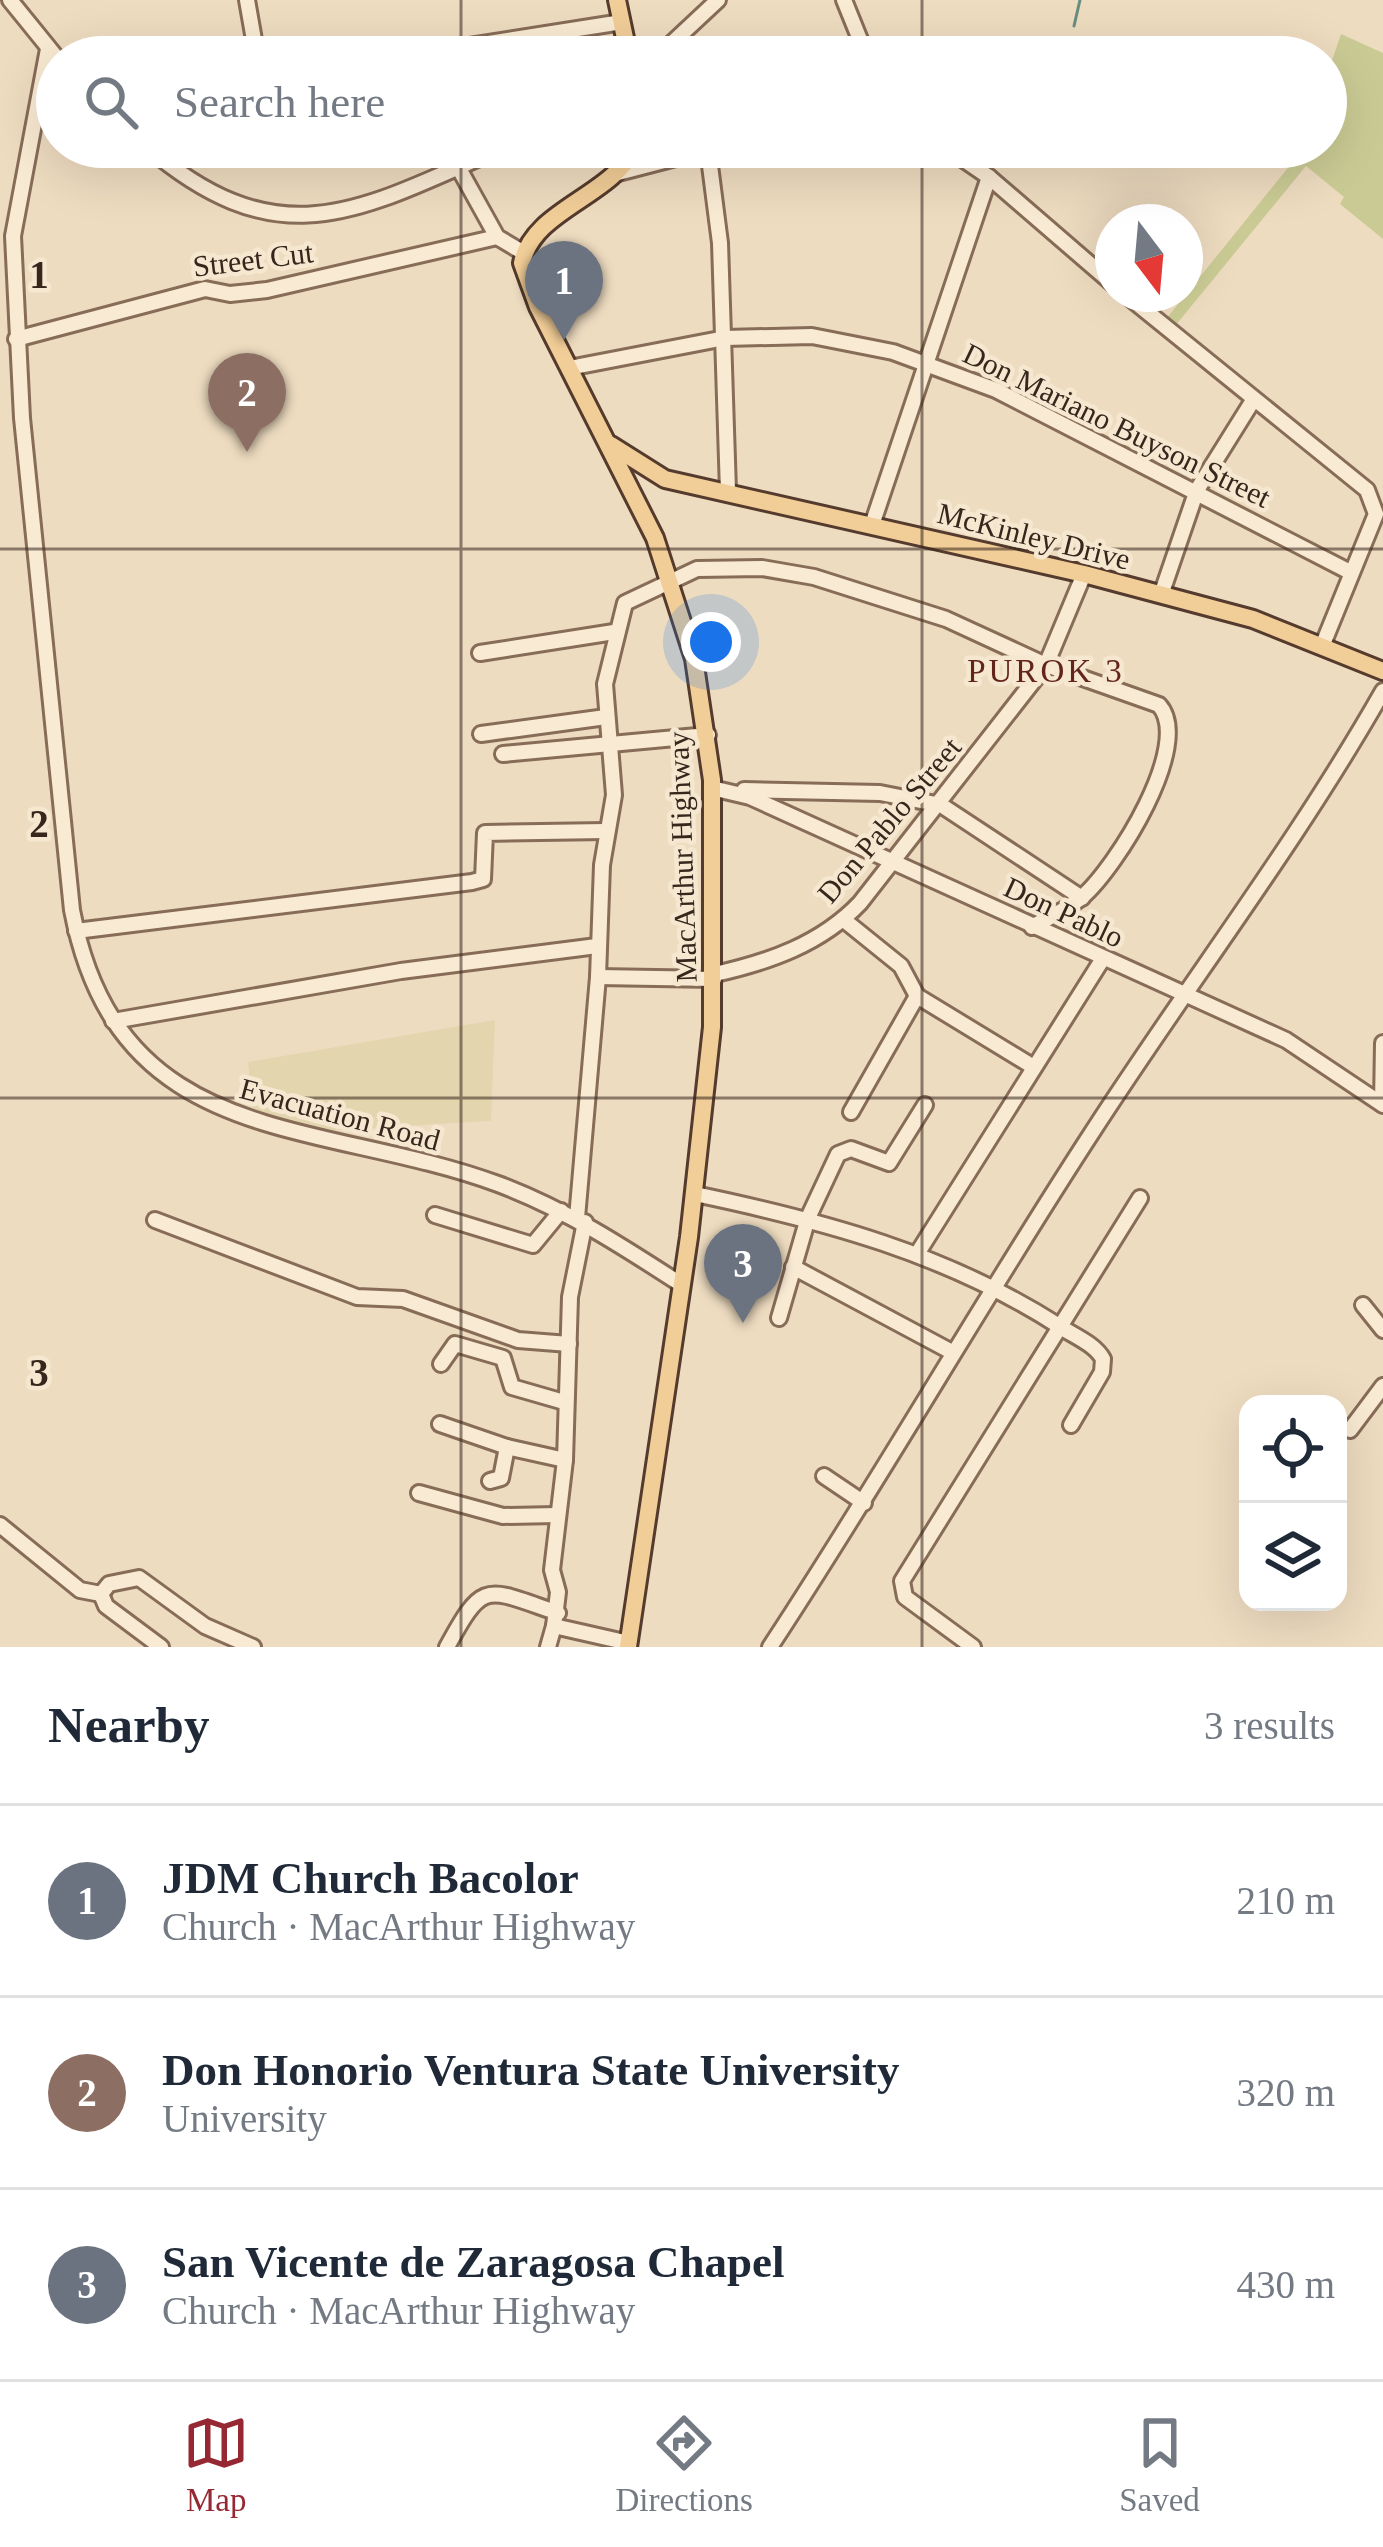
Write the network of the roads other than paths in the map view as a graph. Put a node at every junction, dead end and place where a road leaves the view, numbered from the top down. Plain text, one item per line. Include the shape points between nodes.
1 (10, 0) edge
2 (247, 0) edge
3 (617, 0) edge
4 (718, 0) edge
5 (844, 0) edge
6 (622, 22) junction
7 (39, 36) edge
8 (253, 36) edge
9 (533, 36) edge
10 (625, 36) edge
11 (679, 36) edge
12 (859, 36) edge
13 (36, 117) edge
14 (177, 168) edge
15 (455, 168) edge
16 (458, 168) edge
17 (621, 168) edge
18 (640, 168) edge
19 (714, 168) edge
20 (976, 168) edge
21 (618, 173) junction
22 (989, 177) junction
23 (6, 237) edge
24 (497, 237) junction
25 (524, 253) junction
26 (1095, 268) edge
27 (1146, 312) edge
28 (724, 338) junction
29 (16, 339) junction
30 (927, 364) junction
31 (569, 368) junction
32 (1252, 401) junction
33 (609, 444) junction
34 (665, 479) junction
35 (1197, 490) junction
36 (728, 491) junction
37 (644, 514) junction
38 (872, 525) junction
39 (1350, 572) junction
40 (1084, 574) junction
41 (669, 578) junction
42 (1161, 595) junction
43 (614, 632) junction
44 (1323, 644) junction
45 (480, 653) dead end
46 (1046, 665) junction
47 (1383, 671) edge
48 (1383, 691) edge
49 (606, 717) junction
50 (481, 734) dead end
51 (708, 735) junction
52 (612, 743) junction
53 (503, 754) dead end
54 (712, 788) junction
55 (734, 790) junction
56 (941, 805) junction
57 (606, 831) junction
58 (894, 862) junction
59 (1082, 898) junction
60 (844, 920) junction
61 (1032, 927) junction
62 (76, 932) junction
63 (597, 946) junction
64 (1102, 960) junction
65 (715, 976) junction
66 (598, 977) junction
67 (1182, 993) junction
68 (917, 996) junction
69 (113, 1021) junction
70 (1383, 1043) edge
71 (1032, 1066) junction
72 (1383, 1104) edge
73 (925, 1105) dead end
74 (851, 1112) dead end
75 (694, 1194) junction
76 (1140, 1198) dead end
77 (561, 1211) junction
78 (435, 1215) dead end
79 (808, 1218) junction
80 (155, 1220) dead end
81 (581, 1220) junction
82 (917, 1254) junction
83 (793, 1267) junction
84 (682, 1285) junction
85 (992, 1285) junction
86 (1363, 1305) dead end
87 (779, 1318) dead end
88 (1059, 1326) junction
89 (1383, 1330) edge
90 (569, 1344) junction
91 (950, 1351) junction
92 (441, 1364) dead end
93 (1383, 1386) edge
94 (564, 1402) junction
95 (440, 1424) dead end
96 (1071, 1425) dead end
97 (1350, 1430) dead end
98 (507, 1447) junction
99 (565, 1460) junction
100 (824, 1476) dead end
101 (490, 1481) dead end
102 (419, 1493) dead end
103 (864, 1503) junction
104 (557, 1515) junction
105 (0, 1525) edge
106 (101, 1594) junction
107 (556, 1619) junction
108 (629, 1645) edge
109 (161, 1647) edge
110 (253, 1647) edge
111 (447, 1647) edge
112 (548, 1647) edge
113 (770, 1647) edge
114 (973, 1647) edge

1 - 7 street
2 - 8 street
3 - 6 main road
4 - 11 street
5 - 12 street
6 - 9 street
6 - 10 main road
13 - 23 street, Evacuation Road
14 - 15 street via 217,196 290,216 378,202
16 - 24 street
17 - 21 main road
18 - 21 street
19 - 28 street
20 - 22 street
21 - 25 main road via 539,232
22 - 26 street
22 - 30 street
23 - 29 street, Evacuation Road
24 - 25 street
24 - 29 street, Street Cut via 267,290 205,290
25 - 31 main road, MacArthur Highway via 527,285
27 - 32 street
28 - 30 street, Don Mariano Buyson Street via 812,336
28 - 31 street, Don Mariano Buyson Street
28 - 36 street
29 - 62 street, Evacuation Road
30 - 35 street, Don Mariano Buyson Street
30 - 38 street
31 - 33 main road, MacArthur Highway
32 - 35 street
32 - 39 street via 1374,502
33 - 34 main road, McKinley Drive
33 - 37 main road, MacArthur Highway
34 - 36 main road, McKinley Drive
34 - 37 main road via 649,493
35 - 39 street, Don Mariano Buyson Street
35 - 42 street
36 - 38 main road, McKinley Drive
37 - 41 main road, MacArthur Highway
38 - 40 main road, McKinley Drive
39 - 44 street
40 - 42 main road, McKinley Drive
40 - 46 street, Don Pablo Street
41 - 43 street via 625,603
41 - 46 street via 728,567 814,577 946,619
41 - 51 main road, MacArthur Highway
42 - 44 main road, McKinley Drive
43 - 45 street
43 - 49 street
44 - 47 main road, McKinley Drive
46 - 56 street, Don Pablo Street
46 - 59 street via 1159,705 1168,716 1151,797
48 - 67 street
49 - 50 street
49 - 52 street
51 - 52 street
51 - 54 main road, MacArthur Highway
52 - 53 street
52 - 57 street
54 - 55 street, Don Pablo
54 - 65 main road, MacArthur Highway
55 - 56 street via 880,793
55 - 58 street, Don Pablo
56 - 58 street, Don Pablo Street
56 - 59 street
57 - 62 street via 485,833 483,879 472,882
57 - 63 street
58 - 60 street, Don Pablo Street
58 - 61 street, Don Pablo
59 - 61 street
60 - 65 street, Don Pablo Street via 773,958
60 - 68 street via 901,966
61 - 64 street, Don Pablo
62 - 69 street, Evacuation Road
63 - 66 street
63 - 69 street
64 - 67 street, Don Pablo
64 - 71 street
65 - 66 street, Don Pablo Street
65 - 75 main road, MacArthur Highway
66 - 81 street
67 - 72 street, Don Pablo via 1286,1040
67 - 85 street
68 - 71 street
68 - 74 street
69 - 77 street, Evacuation Road via 204,1103 495,1183
70 - 72 street
71 - 82 street
73 - 79 street via 889,1163 850,1149 838,1154
75 - 79 street
75 - 84 main road, MacArthur Highway
76 - 88 street
77 - 78 street via 533,1244
77 - 81 street, Evacuation Road
79 - 82 street
79 - 83 street
80 - 90 street via 357,1297 403,1299 518,1340
81 - 84 street, Evacuation Road
81 - 90 street
82 - 85 street
83 - 87 street
83 - 91 street
84 - 108 main road, MacArthur Highway
85 - 88 street
85 - 91 street
86 - 89 street
88 - 96 street via 1103,1359
88 - 114 street via 900,1589
90 - 94 street
91 - 103 street
92 - 94 street via 455,1344 503,1358 512,1387
93 - 97 street
94 - 99 street
95 - 98 street
98 - 99 street
98 - 101 street via 501,1478
99 - 104 street
100 - 103 street
102 - 104 street via 502,1516
103 - 113 street
104 - 107 street
105 - 106 street via 80,1590
106 - 109 street
106 - 110 street via 140,1577 205,1627
107 - 108 street
107 - 111 street via 488,1595 467,1604
107 - 112 street

